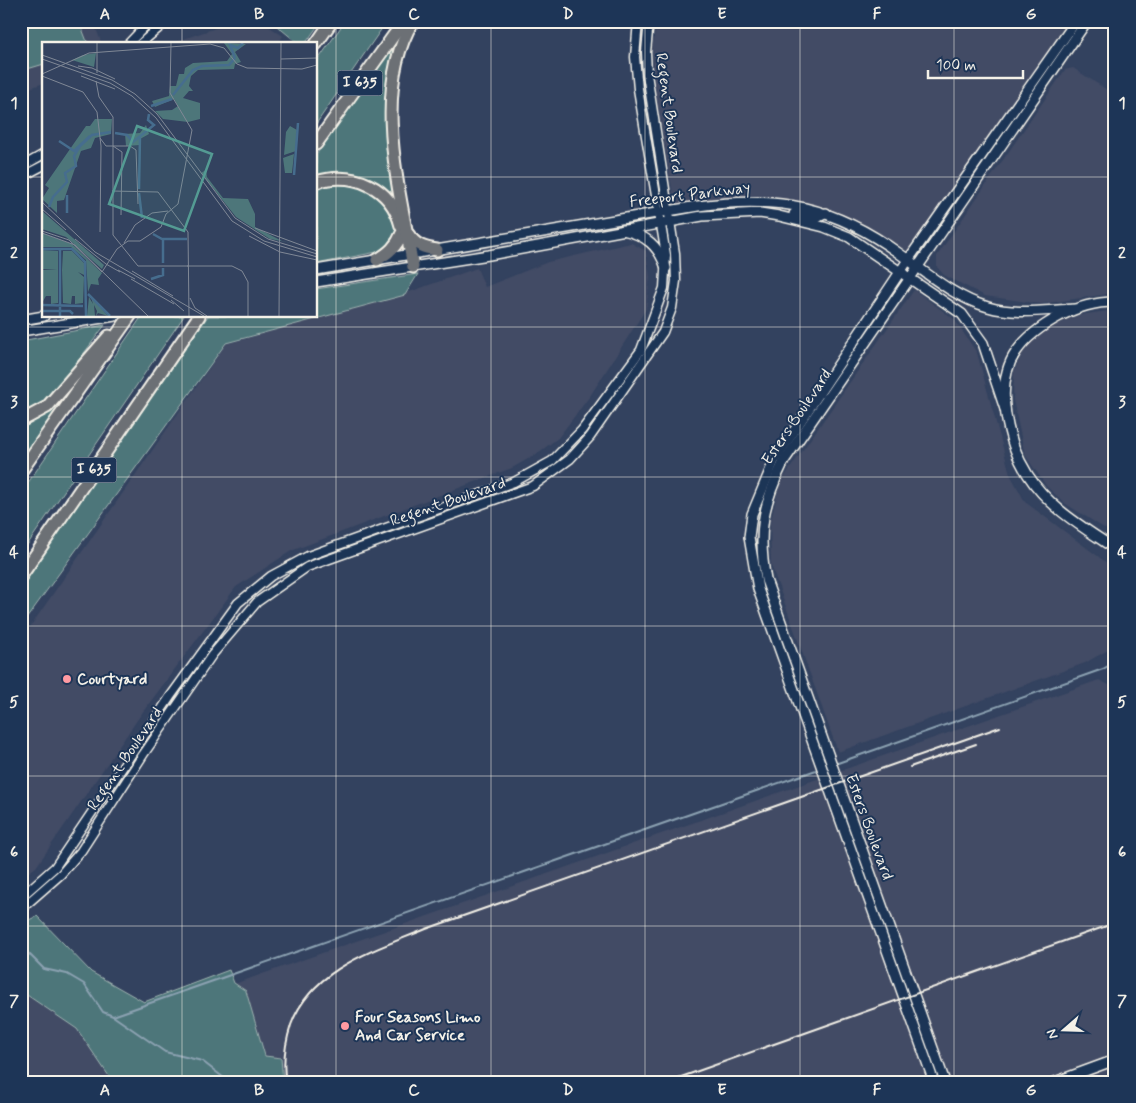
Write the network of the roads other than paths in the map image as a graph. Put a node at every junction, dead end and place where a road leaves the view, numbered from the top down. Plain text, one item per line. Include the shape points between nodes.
1 (150, 21) edge
2 (167, 21) edge
3 (332, 21) edge
4 (404, 21) edge
5 (413, 21) edge
6 (638, 21) edge
7 (649, 21) edge
8 (1076, 21) edge
9 (1088, 21) edge
10 (130, 42) edge
11 (142, 42) edge
12 (317, 42) edge
13 (318, 141) edge
14 (42, 155) edge
15 (42, 166) edge
16 (21, 167) edge
17 (21, 177) edge
18 (318, 182) edge
19 (669, 210) junction
20 (659, 212) junction
21 (826, 213) junction
22 (779, 216) junction
23 (671, 221) junction
24 (661, 223) junction
25 (620, 230) junction
26 (404, 232) junction
27 (437, 250) junction
28 (408, 255) junction
29 (377, 260) junction
30 (908, 260) junction
31 (410, 267) junction
32 (918, 267) junction
33 (666, 268) junction
34 (318, 270) edge
35 (901, 271) junction
36 (910, 277) junction
37 (318, 282) edge
38 (1115, 302) edge
39 (1075, 309) junction
40 (42, 316) edge
41 (104, 318) edge
42 (124, 318) edge
43 (129, 318) edge
44 (200, 318) edge
45 (21, 320) edge
46 (21, 332) edge
47 (1005, 408) junction
48 (21, 421) edge
49 (21, 471) edge
50 (1115, 549) edge
51 (21, 576) edge
52 (134, 750) junction
53 (143, 755) junction
54 (21, 897) edge
55 (21, 909) edge
56 (1115, 1060) edge
57 (934, 1082) edge
58 (945, 1082) edge
59 (1055, 1082) edge

1 - 10 street
2 - 11 street
3 - 12 highway
4 - 13 highway, I 635
5 - 26 highway via 394,65 389,111
6 - 20 street, Regent Boulevard via 635,57 638,89
7 - 19 street, Regent Boulevard via 647,68
8 - 30 main road, Esters Boulevard
9 - 32 main road, Esters Boulevard
14 - 16 street
15 - 17 street
18 - 26 highway via 338,177 370,185 391,205
19 - 20 main road, Freeport Parkway
19 - 21 main road, Freeport Parkway via 744,201 781,203
19 - 23 street, Regent Boulevard
20 - 24 street, Regent Boulevard
20 - 27 main road, Freeport Parkway
21 - 22 main road via 818,218 791,213
21 - 30 main road, Freeport Parkway via 872,233
22 - 23 main road, Freeport Parkway via 727,214
22 - 35 main road, Freeport Parkway via 850,237
23 - 24 main road, Freeport Parkway
23 - 53 street, Regent Boulevard via 676,281 671,311 663,332 577,452 533,486 307,567 273,588 245,613 217,648
24 - 25 main road, Freeport Parkway
24 - 33 street, Regent Boulevard
25 - 31 main road, Freeport Parkway
25 - 33 main road via 650,241 658,249
26 - 27 highway via 423,248
26 - 28 highway
26 - 29 highway via 390,252
27 - 28 main road, Freeport Parkway
28 - 29 main road, Freeport Parkway
28 - 31 highway
29 - 34 main road, Freeport Parkway
30 - 32 main road, Freeport Parkway
30 - 35 main road, Esters Boulevard
31 - 37 main road, Freeport Parkway
32 - 36 main road, Esters Boulevard
32 - 39 main road, Freeport Parkway via 956,293 990,307 1014,311
33 - 52 street, Regent Boulevard via 659,305 641,350 594,415 558,456 514,482 322,550 271,576 238,603
35 - 36 main road, Freeport Parkway
35 - 57 main road, Esters Boulevard via 774,461 752,514 750,545 758,589
36 - 47 main road, Freeport Parkway via 962,314 972,326 988,356
36 - 58 main road, Esters Boulevard via 784,461 763,514 761,540 766,580
38 - 39 main road via 1092,303
39 - 47 main road via 1046,324 1016,352 1007,374
40 - 45 main road
41 - 46 main road
42 - 48 highway via 47,407
43 - 49 highway
44 - 51 highway, I 635
47 - 50 main road via 1010,436 1039,490 1053,505
52 - 53 street
52 - 54 street, Regent Boulevard via 55,866
53 - 55 street, Regent Boulevard via 81,851 50,885
56 - 59 main road

